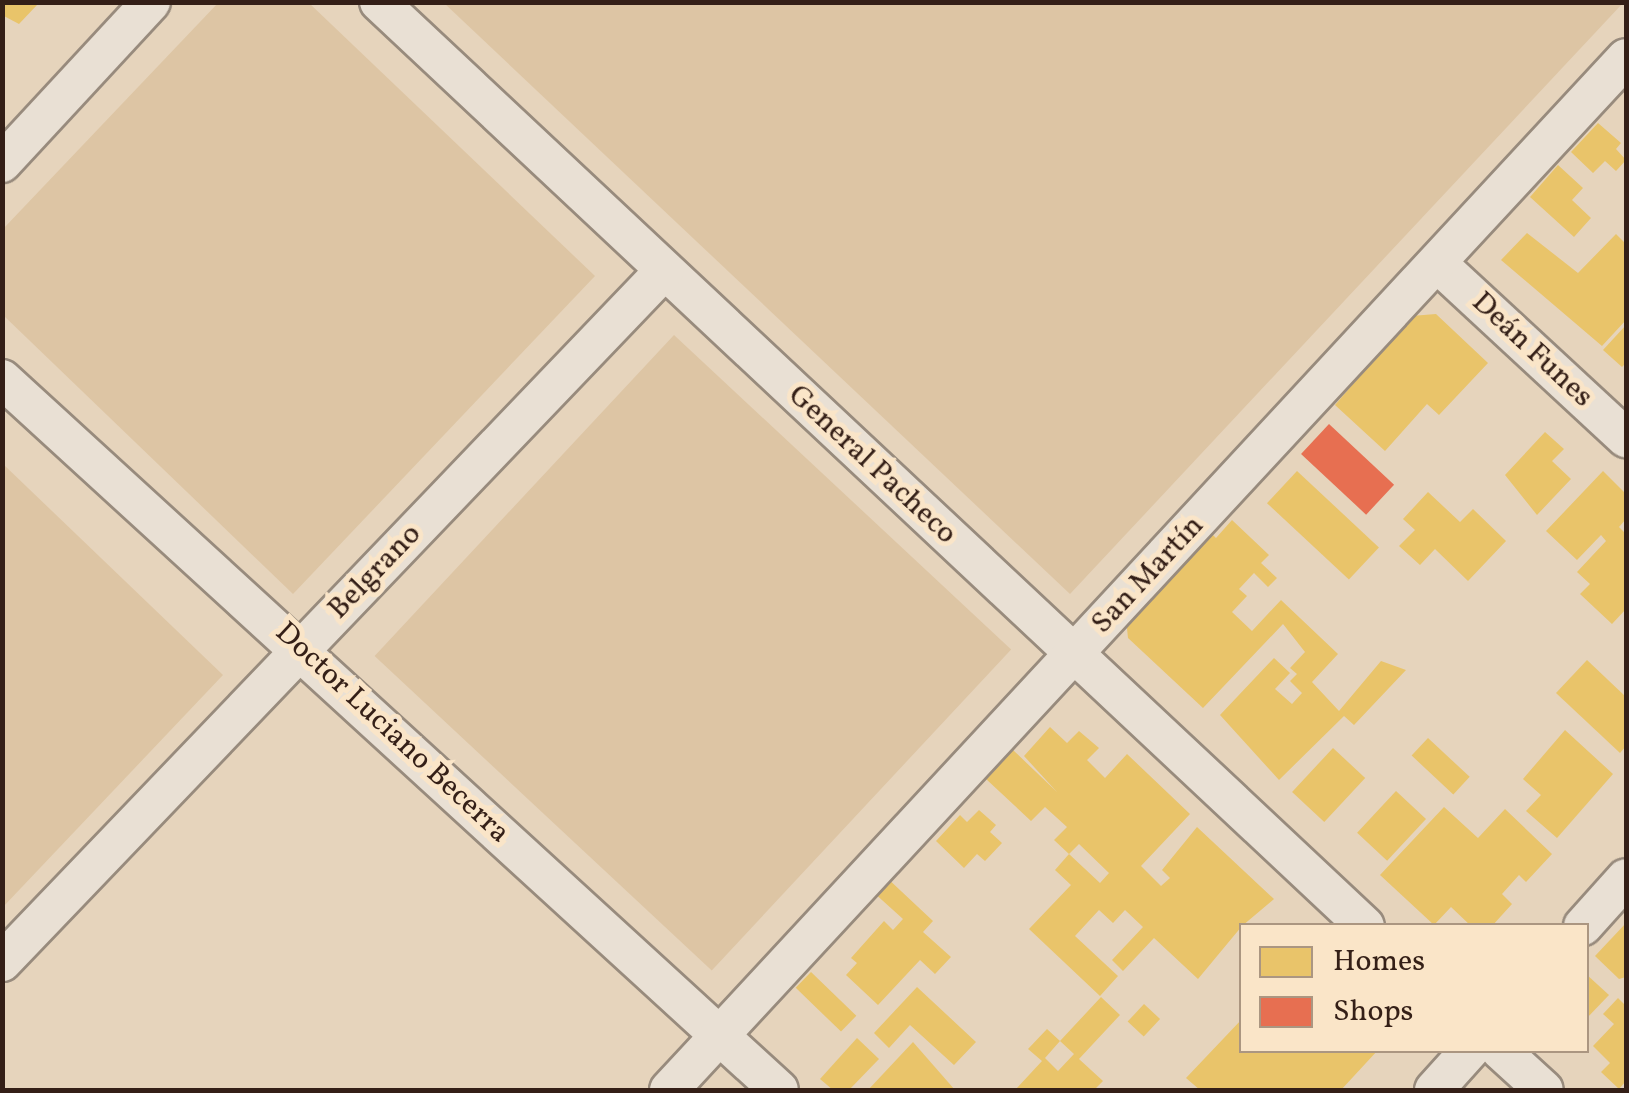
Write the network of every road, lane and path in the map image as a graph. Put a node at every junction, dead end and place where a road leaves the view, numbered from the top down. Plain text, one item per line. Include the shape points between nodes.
1 (151, 2) edge
2 (379, 2) edge
3 (1626, 58) edge
4 (2, 163) edge
5 (1437, 262) junction
6 (665, 270) junction
7 (2, 379) edge
8 (1626, 438) edge
9 (301, 649) junction
10 (1074, 654) junction
11 (1626, 878) edge
12 (1362, 923) edge
13 (1587, 923) edge
14 (2, 962) edge
15 (720, 1034) junction
16 (1467, 1053) edge
17 (1503, 1053) edge
18 (669, 1090) edge
19 (779, 1090) edge
20 (1434, 1090) edge
21 (1544, 1090) edge

1 - 4 street
2 - 6 street, General Pacheco
3 - 5 street, San Martín
5 - 8 street, Deán Funes
5 - 10 street, San Martín
6 - 9 street, Belgrano
6 - 10 street, General Pacheco
7 - 9 street, Doctor Luciano Becerra
9 - 14 street, Belgrano
9 - 15 street, Doctor Luciano Becerra
10 - 12 street, General Pacheco
10 - 15 street, San Martín
11 - 13 street
15 - 18 street, San Martín
15 - 19 street, Doctor Luciano Becerra
16 - 20 street
17 - 21 street

